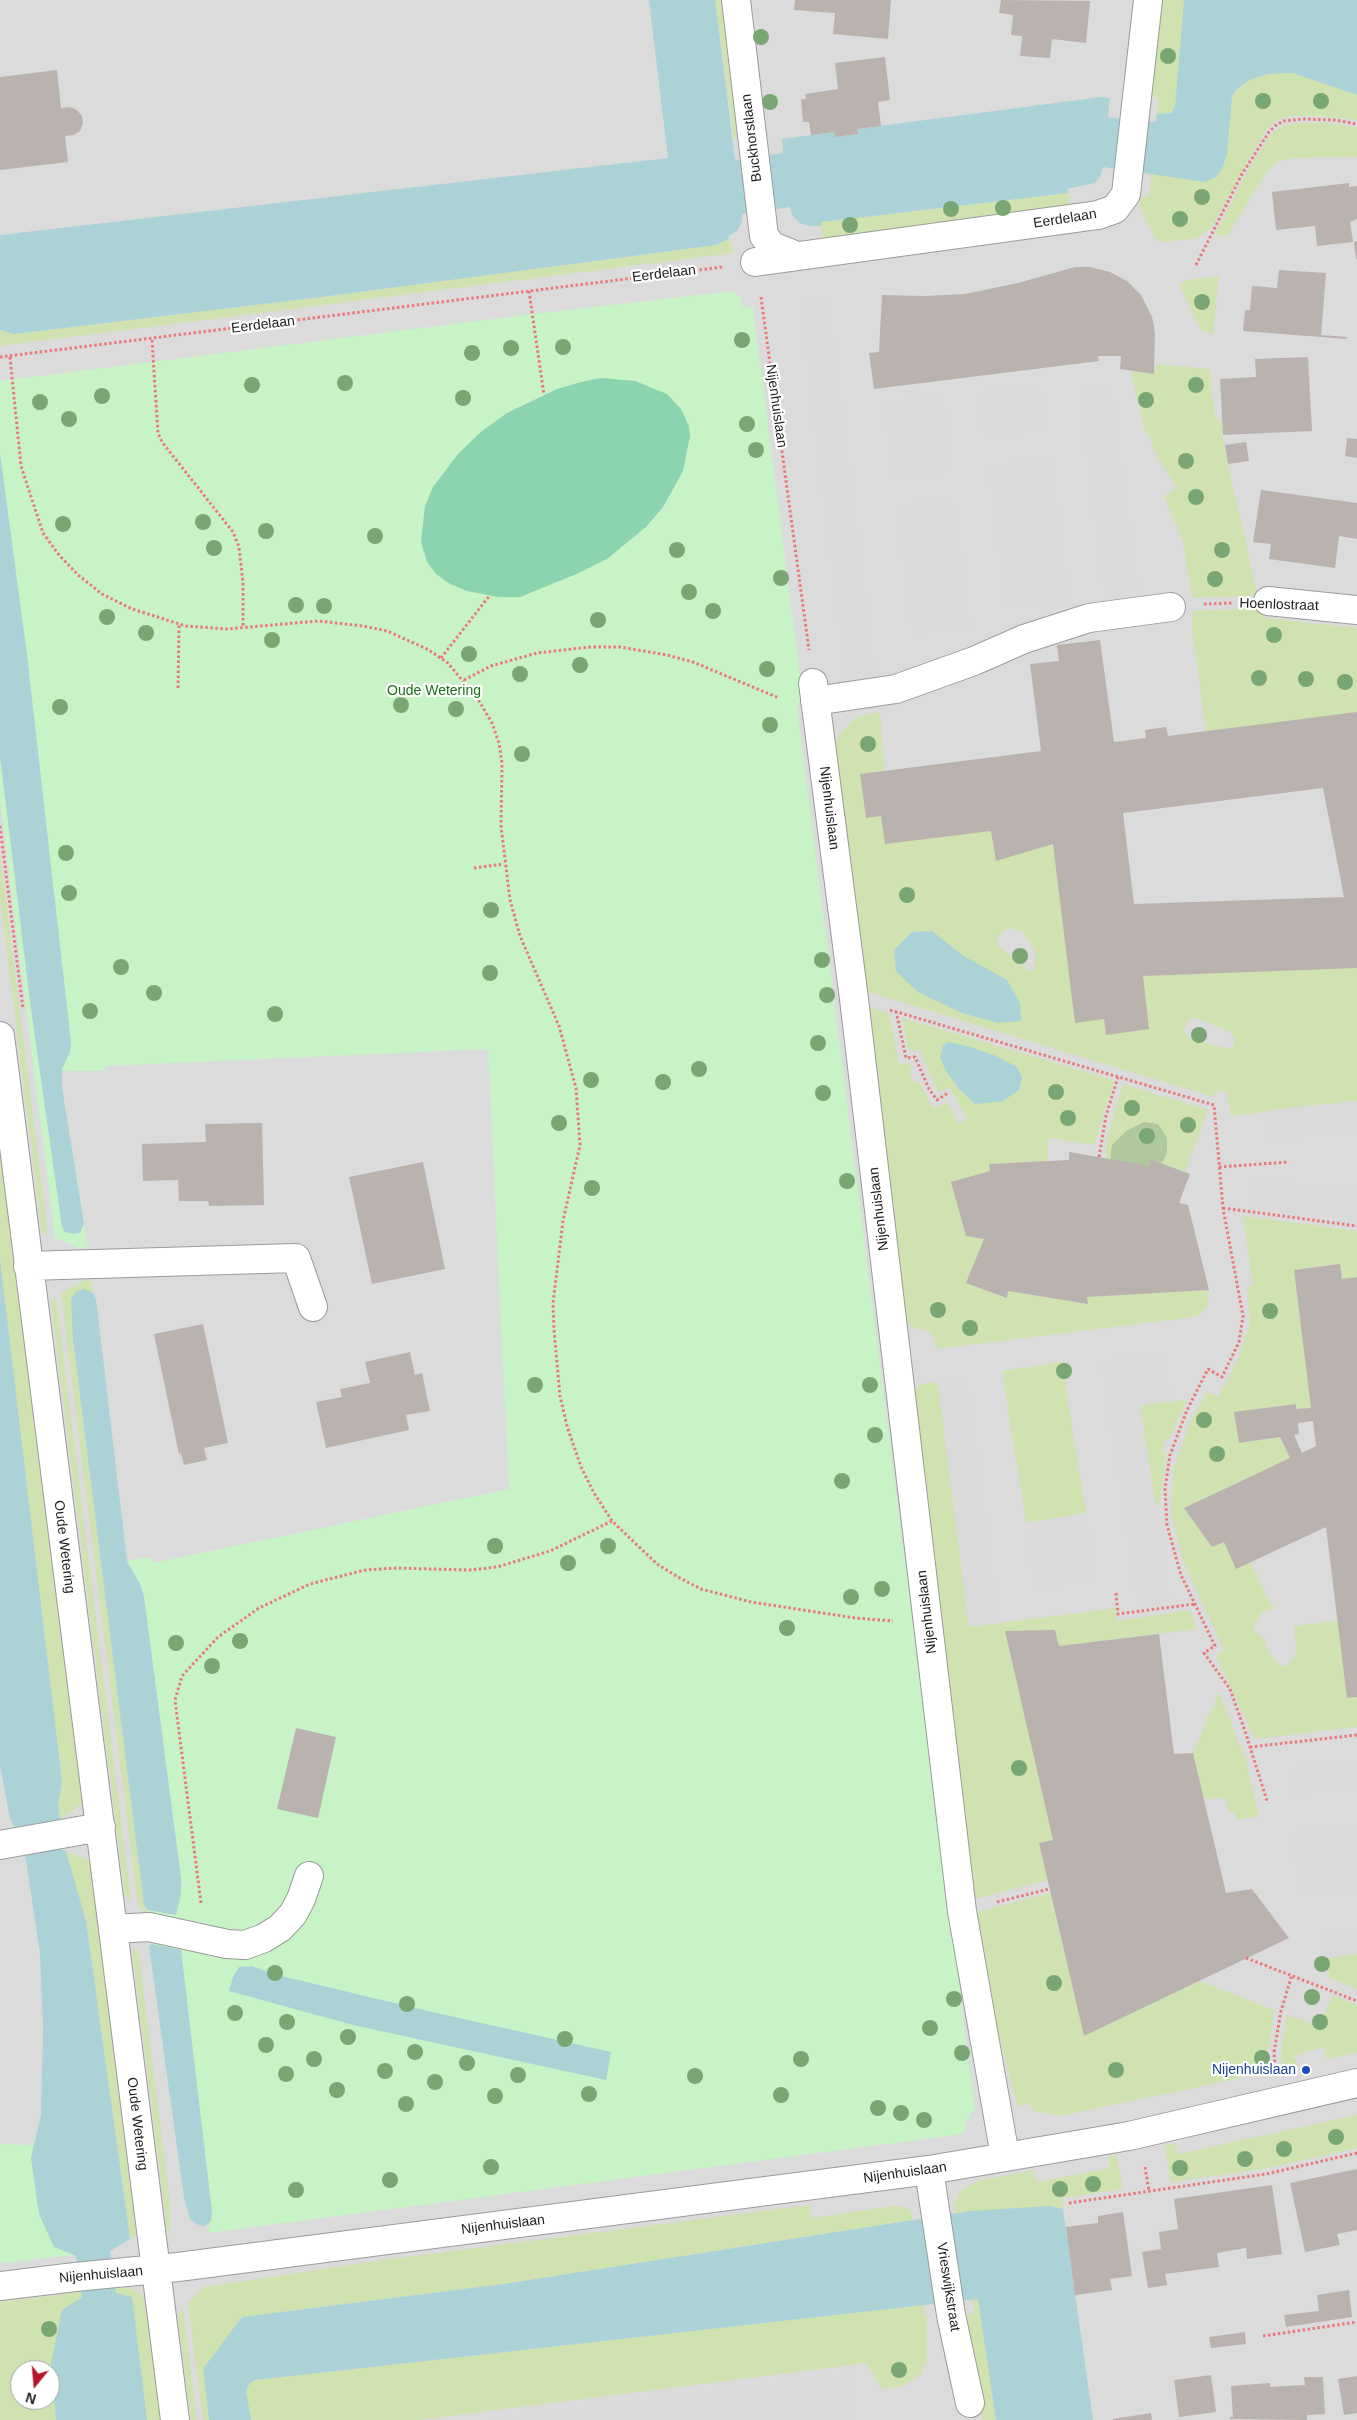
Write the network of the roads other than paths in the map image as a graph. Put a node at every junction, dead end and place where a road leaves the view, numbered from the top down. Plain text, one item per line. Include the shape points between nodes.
1 (736, 0) edge
2 (1148, 0) edge
3 (797, 256) junction
4 (755, 262) road end
5 (1268, 601) road end
6 (1171, 607) road end
7 (1357, 610) edge
8 (0, 1036) edge
9 (28, 1266) junction
10 (313, 1307) dead end
11 (101, 1827) junction
12 (0, 1845) edge
13 (309, 1876) dead end
14 (113, 1929) junction
15 (1357, 2083) edge
16 (1005, 2156) junction
17 (930, 2170) junction
18 (155, 2270) junction
19 (0, 2286) edge
20 (970, 2402) dead end
21 (175, 2420) edge

1 - 3 street, Buckhorstlaan via 764,236 772,246
2 - 3 street, Eerdelaan via 1127,190 1115,209 1098,215
3 - 4 street, Eerdelaan
5 - 7 street, Hoenlostraat
6 - 16 street, Nijenhuislaan via 1089,618 1024,639 896,689 814,694 854,999 962,1911
8 - 9 street, Oude Wetering
9 - 10 street via 296,1258
9 - 11 street, Oude Wetering
11 - 12 street
11 - 14 street, Oude Wetering
13 - 14 street via 293,1914 280,1928 245,1945 149,1927
14 - 18 street, Oude Wetering
15 - 16 street, Nijenhuislaan via 1129,2136
16 - 17 street, Nijenhuislaan
17 - 18 street, Nijenhuislaan
17 - 20 street, Vrieswijkstraat via 951,2315
18 - 19 street, Nijenhuislaan
18 - 21 street, Oude Wetering

